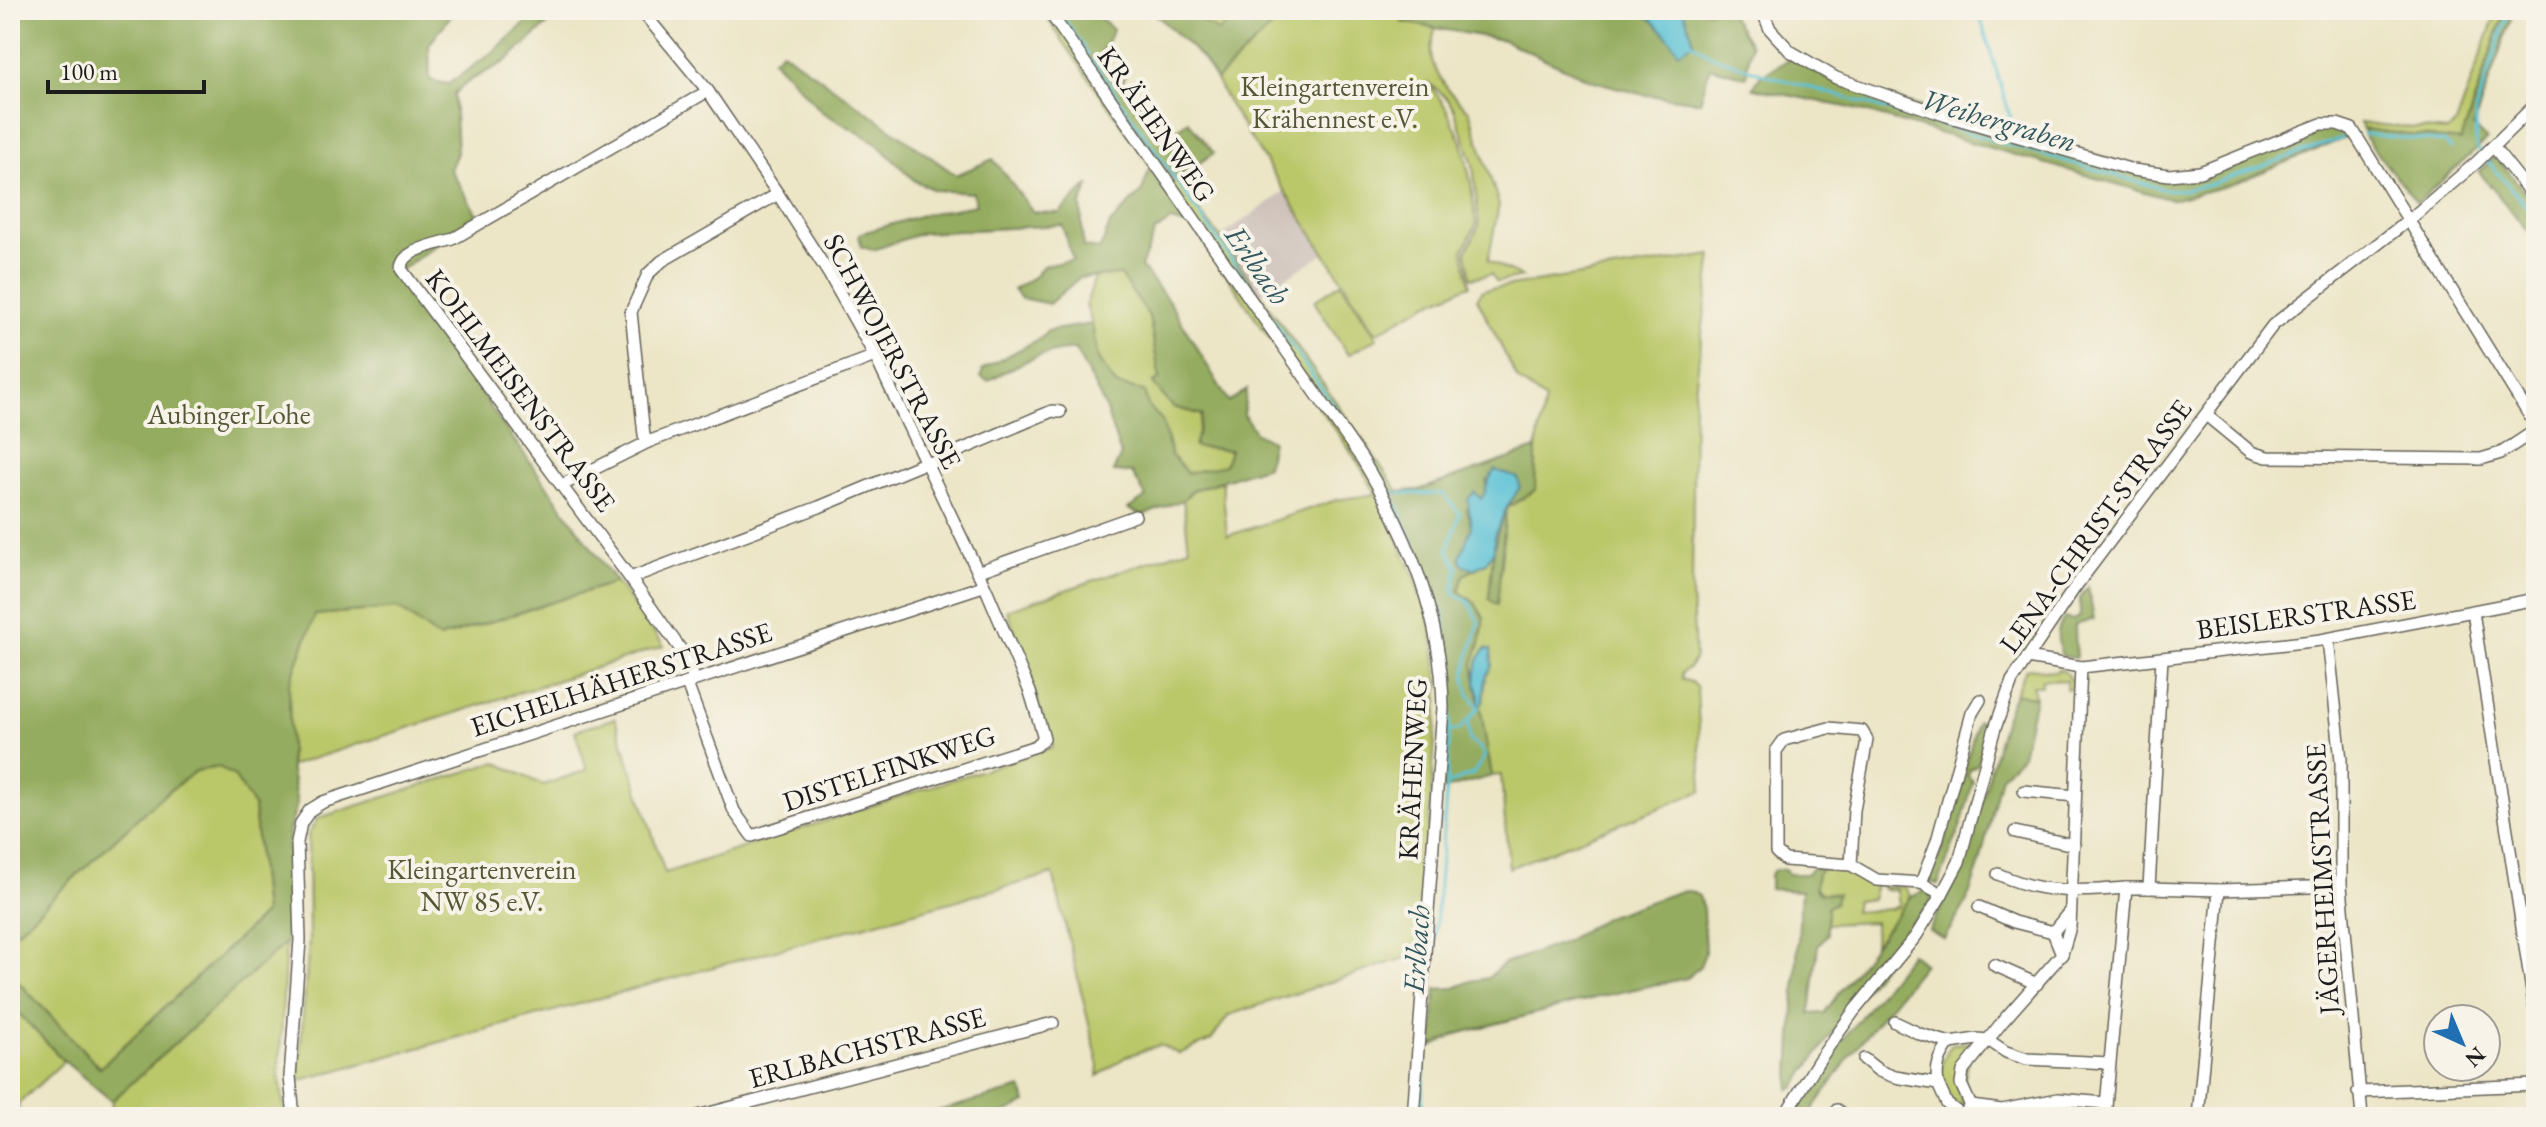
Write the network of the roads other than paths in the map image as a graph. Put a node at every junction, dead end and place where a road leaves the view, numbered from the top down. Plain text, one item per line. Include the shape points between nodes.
1 (641, 10) edge
2 (1048, 10) edge
3 (1762, 10) edge
4 (708, 91) junction
5 (2536, 104) edge
6 (2490, 149) junction
7 (778, 194) junction
8 (2536, 200) edge
9 (2410, 219) junction
10 (875, 356) junction
11 (1060, 412) dead end
12 (2206, 415) junction
13 (2536, 428) edge
14 (648, 442) junction
15 (928, 463) junction
16 (562, 485) junction
17 (1135, 516) dead end
18 (977, 572) junction
19 (630, 578) junction
20 (983, 586) junction
21 (2536, 599) edge
22 (2473, 612) junction
23 (2328, 639) junction
24 (2027, 658) junction
25 (2162, 658) junction
26 (2081, 667) junction
27 (690, 682) junction
28 (1980, 700) dead end
29 (1039, 744) joint
30 (2024, 791) dead end
31 (2075, 796) junction
32 (2015, 832) dead end
33 (752, 836) joint
34 (2074, 845) junction
35 (1851, 865) junction
36 (1998, 874) dead end
37 (1921, 883) junction
38 (2341, 886) junction
39 (2126, 888) junction
40 (2149, 888) junction
41 (2219, 890) junction
42 (2071, 892) junction
43 (1942, 894) junction
44 (1979, 907) dead end
45 (2070, 911) junction
46 (2053, 932) junction
47 (2062, 954) junction
48 (1994, 965) dead end
49 (2037, 984) junction
50 (2536, 1017) edge
51 (1895, 1022) dead end
52 (1053, 1023) dead end
53 (1988, 1040) junction
54 (1950, 1043) junction
55 (1864, 1059) dead end
56 (2109, 1063) junction
57 (1938, 1084) junction
58 (2536, 1085) edge
59 (2358, 1092) junction
60 (2106, 1103) junction
61 (1971, 1106) junction
62 (294, 1117) edge
63 (694, 1117) edge
64 (1413, 1117) edge
65 (1784, 1117) edge
66 (1962, 1117) edge
67 (2105, 1117) edge
68 (2198, 1117) edge
69 (2362, 1117) edge

1 - 4 street, SCHWOJERSTRASSE
2 - 64 street, KRÄHENWEG via 1362,459 1425,592 1440,648 1443,708
3 - 9 street via 1770,29 1790,51 1836,78 2133,170 2200,172 2321,124 2337,124 2352,129
4 - 7 street, SCHWOJERSTRASSE
4 - 16 street, KOHLMEISENSTRASSE via 453,239 401,262 401,269
5 - 6 street, LENA-CHRIST-STRASSE
6 - 8 street
6 - 9 street, LENA-CHRIST-STRASSE
7 - 10 street, SCHWOJERSTRASSE
7 - 14 street via 662,261 638,291 631,312
9 - 12 street, LENA-CHRIST-STRASSE via 2273,325
9 - 13 street
10 - 14 street
10 - 15 street, SCHWOJERSTRASSE
11 - 15 street
12 - 13 street via 2251,452 2267,457 2481,459 2501,453
12 - 24 street, LENA-CHRIST-STRASSE
14 - 16 street
15 - 18 street, SCHWOJERSTRASSE
15 - 19 street
16 - 19 street, KOHLMEISENSTRASSE
17 - 18 street
18 - 20 street, SCHWOJERSTRASSE
19 - 27 street, KOHLMEISENSTRASSE via 684,654
20 - 27 street, EICHELHÄHERSTRASSE
20 - 29 street, SCHWOJERSTRASSE via 1030,692 1044,738
21 - 22 street, BEISLERSTRASSE
22 - 23 street, BEISLERSTRASSE
22 - 50 street
23 - 25 street, BEISLERSTRASSE
23 - 38 street, JÄGERHEIMSTRASSE via 2341,760
24 - 26 street, BEISLERSTRASSE
24 - 43 street, LENA-CHRIST-STRASSE via 2012,681 1959,862
25 - 26 street, BEISLERSTRASSE
25 - 40 street
26 - 31 street
27 - 33 street, KOHLMEISENSTRASSE via 734,811
27 - 62 street, EICHELHÄHERSTRASSE via 310,810 297,842 300,940 290,1077
28 - 37 street
29 - 33 street, DISTELFINKWEG
30 - 31 street
31 - 34 street
32 - 34 street
34 - 42 street
35 - 35 street via 1865,735 1829,728 1784,740 1776,751 1776,852 1785,860
35 - 37 street via 1877,880
36 - 42 street
37 - 43 street
38 - 41 street
38 - 59 street, JÄGERHEIMSTRASSE
39 - 40 street
39 - 42 street
39 - 56 street
40 - 41 street
41 - 68 street
42 - 45 street
43 - 65 street, LENA-CHRIST-STRASSE via 1916,936 1819,1060
44 - 46 street
45 - 46 street
45 - 47 street
46 - 47 street
47 - 49 street
48 - 49 street
49 - 53 street
51 - 54 street
52 - 63 street, ERLBACHSTRASSE
53 - 54 street
53 - 56 street via 2027,1059
53 - 61 street via 1963,1071 1961,1084
54 - 57 street via 1936,1072
55 - 57 street via 1895,1077
56 - 60 street
57 - 66 street via 1947,1104
58 - 59 street
59 - 69 street, JÄGERHEIMSTRASSE
60 - 61 street via 2058,1099 2002,1110
60 - 67 street
61 - 66 street

